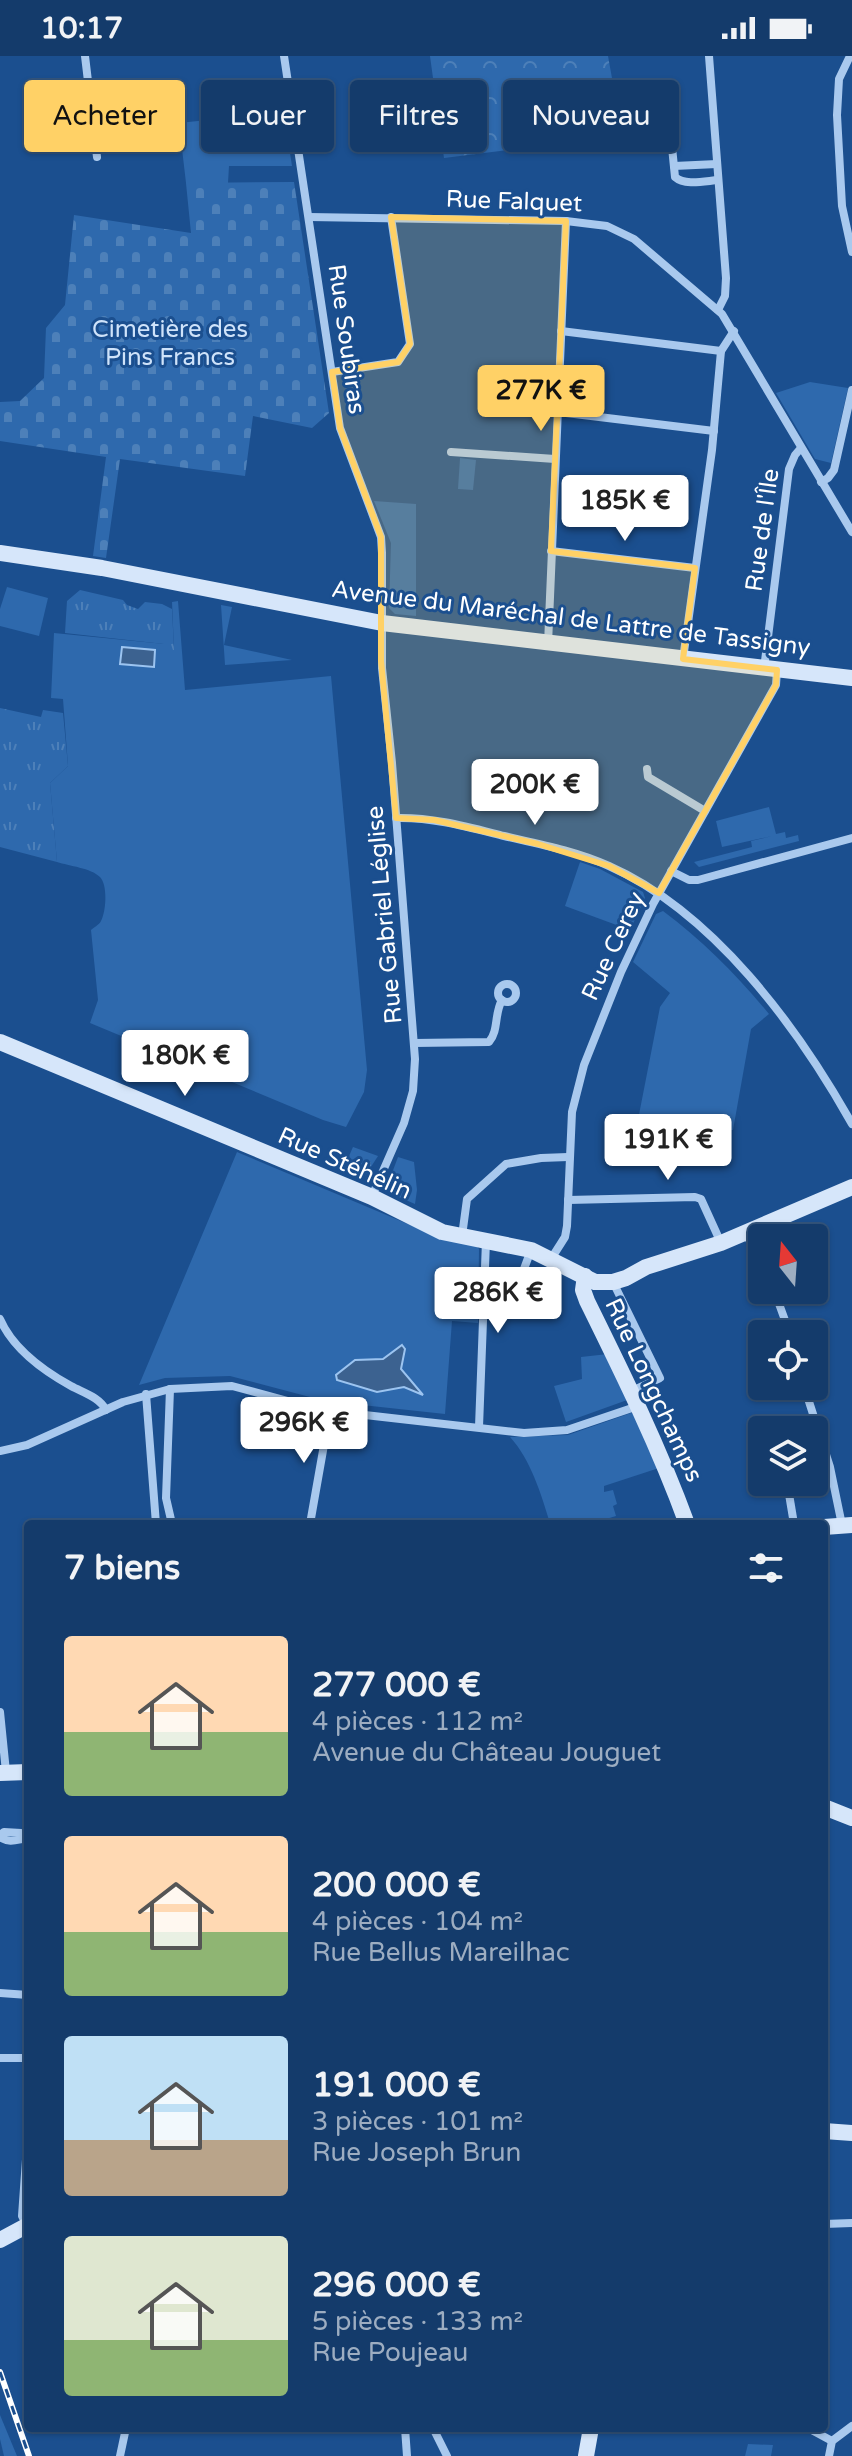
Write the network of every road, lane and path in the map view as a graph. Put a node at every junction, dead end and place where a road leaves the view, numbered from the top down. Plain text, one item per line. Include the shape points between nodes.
1 (85, 56) edge
2 (284, 56) edge
3 (709, 56) edge
4 (850, 56) edge
5 (673, 152) edge
6 (97, 157) dead end
7 (717, 164) junction
8 (674, 166) junction
9 (718, 180) junction
10 (309, 217) junction
11 (391, 217) junction
12 (566, 221) junction
13 (852, 252) edge
14 (718, 310) junction
15 (561, 331) junction
16 (734, 331) junction
17 (721, 351) junction
18 (332, 372) junction
19 (852, 390) edge
20 (558, 412) junction
21 (714, 431) junction
22 (801, 448) junction
23 (451, 452) dead end
24 (555, 459) junction
25 (821, 482) junction
26 (852, 532) edge
27 (551, 551) junction
28 (0, 553) edge
29 (695, 568) junction
30 (382, 623) junction
31 (548, 644) junction
32 (683, 659) junction
33 (771, 669) junction
34 (852, 678) edge
35 (647, 769) dead end
36 (705, 811) junction
37 (396, 818) junction
38 (852, 838) edge
39 (671, 871) junction
40 (659, 893) junction
41 (502, 1000) dead end
42 (0, 1042) edge
43 (414, 1043) junction
44 (852, 1124) edge
45 (568, 1157) junction
46 (852, 1187) edge
47 (372, 1197) junction
48 (568, 1200) junction
49 (746, 1233) junction
50 (462, 1236) junction
51 (748, 1237) edge
52 (486, 1241) junction
53 (721, 1243) junction
54 (531, 1250) junction
55 (551, 1259) junction
56 (646, 1267) junction
57 (585, 1276) junction
58 (613, 1282) junction
59 (518, 1285) dead end
60 (0, 1319) edge
61 (170, 1389) junction
62 (146, 1394) junction
63 (635, 1398) junction
64 (808, 1400) edge
65 (106, 1410) junction
66 (330, 1411) junction
67 (479, 1427) junction
68 (0, 1451) edge
69 (789, 1496) edge
70 (154, 1498) junction
71 (166, 1498) junction
72 (156, 1520) edge
73 (171, 1520) edge
74 (311, 1520) edge
75 (686, 1520) edge
76 (793, 1520) edge
77 (847, 1525) edge
78 (0, 1712) edge
79 (24, 1772) edge
80 (3, 1773) edge
81 (828, 1809) edge
82 (852, 1818) edge
83 (0, 1836) edge
84 (24, 1839) edge
85 (0, 1993) edge
86 (24, 1995) edge
87 (0, 2058) edge
88 (24, 2058) edge
89 (828, 2131) edge
90 (852, 2133) edge
91 (24, 2188) edge
92 (24, 2220) edge
93 (852, 2223) edge
94 (828, 2224) edge
95 (24, 2227) edge
96 (0, 2240) edge
97 (852, 2426) edge
98 (125, 2432) edge
99 (405, 2432) edge
100 (435, 2432) edge
101 (590, 2432) edge
102 (815, 2432) edge
103 (832, 2441) junction
104 (120, 2456) edge
105 (407, 2456) edge
106 (447, 2456) edge
107 (586, 2456) edge
108 (829, 2456) edge

1 - 6 street
2 - 10 street, Rue Soubiras
3 - 7 street
4 - 13 street via 839,79 837,115 842,206
5 - 8 street
7 - 8 street
7 - 9 street
8 - 9 street via 679,181
9 - 14 street via 726,278
10 - 11 street, Rue Falquet
10 - 18 street, Rue Soubiras
11 - 12 street, Rue Falquet
11 - 18 street via 410,344 398,362
12 - 14 street, Rue Falquet via 607,226 634,239
12 - 15 street
14 - 16 street, Rue Falquet
15 - 17 street
15 - 20 street
16 - 17 street
16 - 22 street, Rue Falquet
17 - 21 street
18 - 30 street, Rue Soubiras via 340,428 381,537
19 - 25 street via 834,470
20 - 21 street
20 - 24 street
21 - 29 street
22 - 25 street, Rue Falquet
22 - 33 street, Rue de l'Île via 789,469
23 - 24 street
24 - 27 street
25 - 26 street, Rue Falquet
27 - 29 street
27 - 31 street
28 - 30 street, Avenue du Maréchal de Lattre de Tassigny
29 - 32 street
30 - 31 street, Avenue du Maréchal de Lattre de Tassigny
30 - 37 street, Rue Gabriel Léglise
31 - 32 street, Avenue du Maréchal de Lattre de Tassigny
32 - 33 street, Avenue du Maréchal de Lattre de Tassigny
33 - 34 street, Avenue du Maréchal de Lattre de Tassigny
33 - 36 street, Rue Cerey via 776,685
35 - 36 street via 648,777
36 - 39 street, Rue Cerey
37 - 40 street via 434,820 551,847 609,866
37 - 43 street, Rue Gabriel Léglise
38 - 39 street via 698,880
39 - 40 street, Rue Cerey
40 - 44 street via 727,952 774,1006
40 - 45 street, Rue Cerey via 584,1065 574,1099
41 - 43 street via 489,1042
42 - 47 street, Rue Stéhélin
43 - 47 street, Rue Gabriel Léglise via 413,1091
45 - 48 street, Rue Cerey
45 - 50 street via 506,1164 467,1199
46 - 49 street
47 - 50 street, Rue Stéhélin via 442,1232
48 - 53 street via 695,1197 706,1207
48 - 55 street, Rue Cerey via 565,1237
49 - 51 street
49 - 53 street
50 - 52 street, Rue Stéhélin
52 - 54 street, Rue Stéhélin
52 - 67 street
53 - 56 street
54 - 55 street, Rue Stéhélin
54 - 59 street
55 - 57 street, Rue Stéhélin
56 - 57 street
56 - 58 street
57 - 58 street, Rue Stéhélin
57 - 63 street, Rue Longchamps via 587,1301
58 - 63 street via 660,1378
60 - 65 street via 6,1334 32,1361 102,1401
61 - 62 street
61 - 66 street via 232,1386
61 - 71 street
62 - 65 street
62 - 70 street
63 - 67 street via 567,1430 524,1433
63 - 75 street, Rue Longchamps
64 - 77 street
65 - 68 street via 27,1445
66 - 67 street
66 - 74 street
69 - 76 street
70 - 71 street
70 - 72 street
71 - 73 street
78 - 80 street
79 - 80 street
81 - 82 street
83 - 84 street
85 - 86 street
87 - 88 street
89 - 90 street
91 - 92 street
93 - 94 street
95 - 96 street
97 - 103 street
98 - 104 street
99 - 105 street
100 - 106 street
101 - 107 street
102 - 103 street
103 - 108 street

